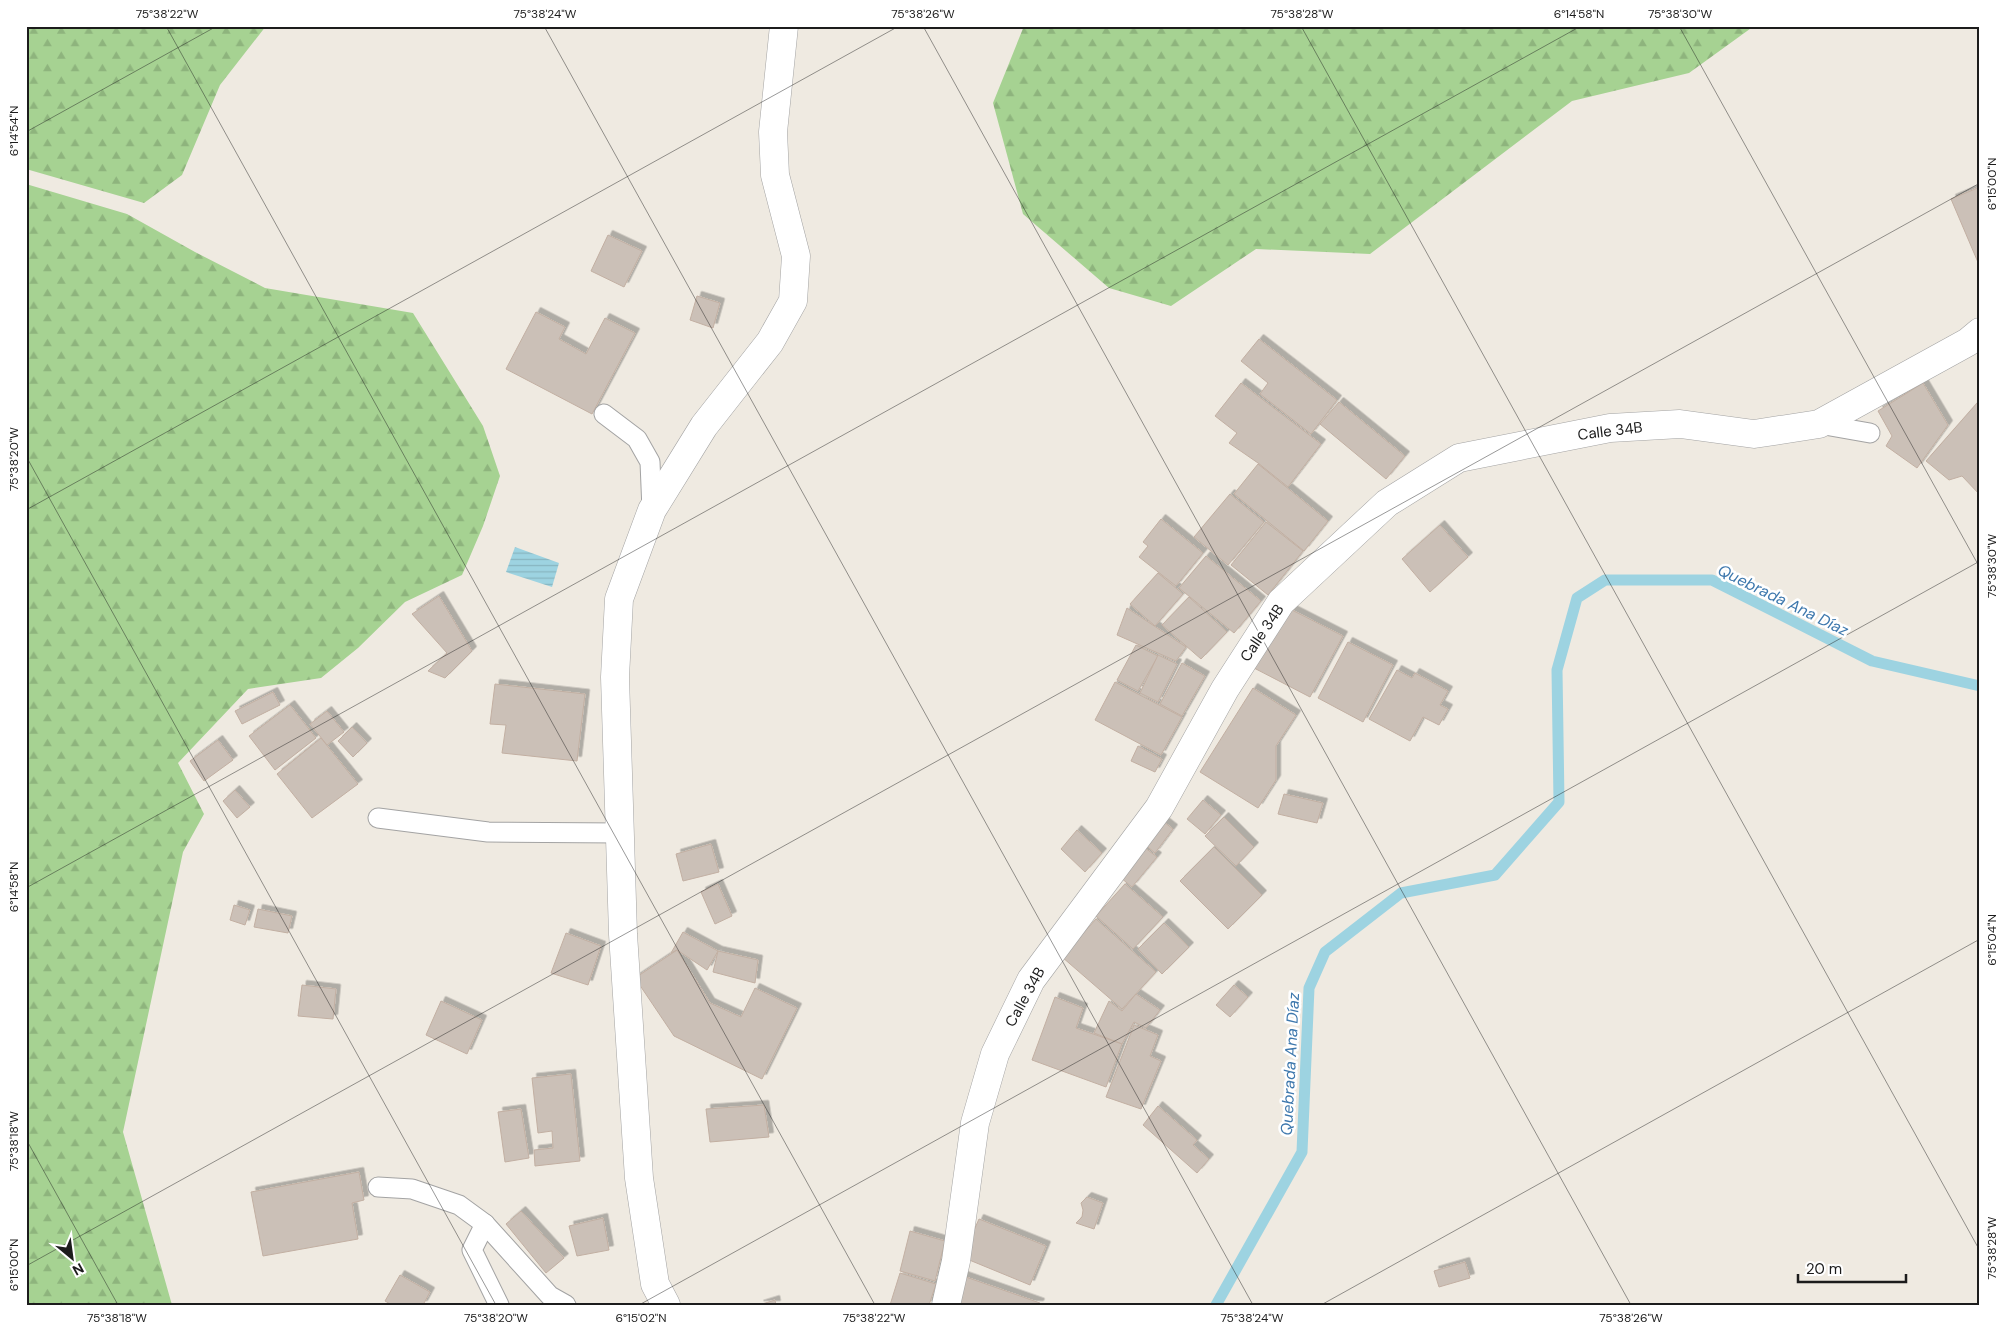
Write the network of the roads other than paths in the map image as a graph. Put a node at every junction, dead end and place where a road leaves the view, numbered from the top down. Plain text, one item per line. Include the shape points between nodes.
1 (784, 26) edge
2 (1976, 340) edge
3 (604, 414) dead end
4 (1819, 424) junction
5 (1870, 433) dead end
6 (652, 510) junction
7 (378, 818) dead end
8 (620, 833) junction
9 (378, 1187) dead end
10 (485, 1224) junction
11 (500, 1305) edge
12 (566, 1305) edge
13 (666, 1305) edge
14 (946, 1305) edge

1 - 6 street via 773,132 775,175 796,256 793,301 770,342 704,426
2 - 4 street, Calle 34B
3 - 6 lane via 637,439 650,462
4 - 5 lane
4 - 14 street, Calle 34B via 1754,434 1680,424 1610,428 1459,458 1387,503 1282,602 1225,689 1159,808 1031,980 995,1054 975,1123 956,1261
6 - 8 street via 619,599 615,677
7 - 8 lane via 488,832
8 - 13 street via 623,934 639,1178 655,1284
9 - 10 lane via 412,1188 459,1205
10 - 11 lane via 472,1250
10 - 12 lane via 550,1296

